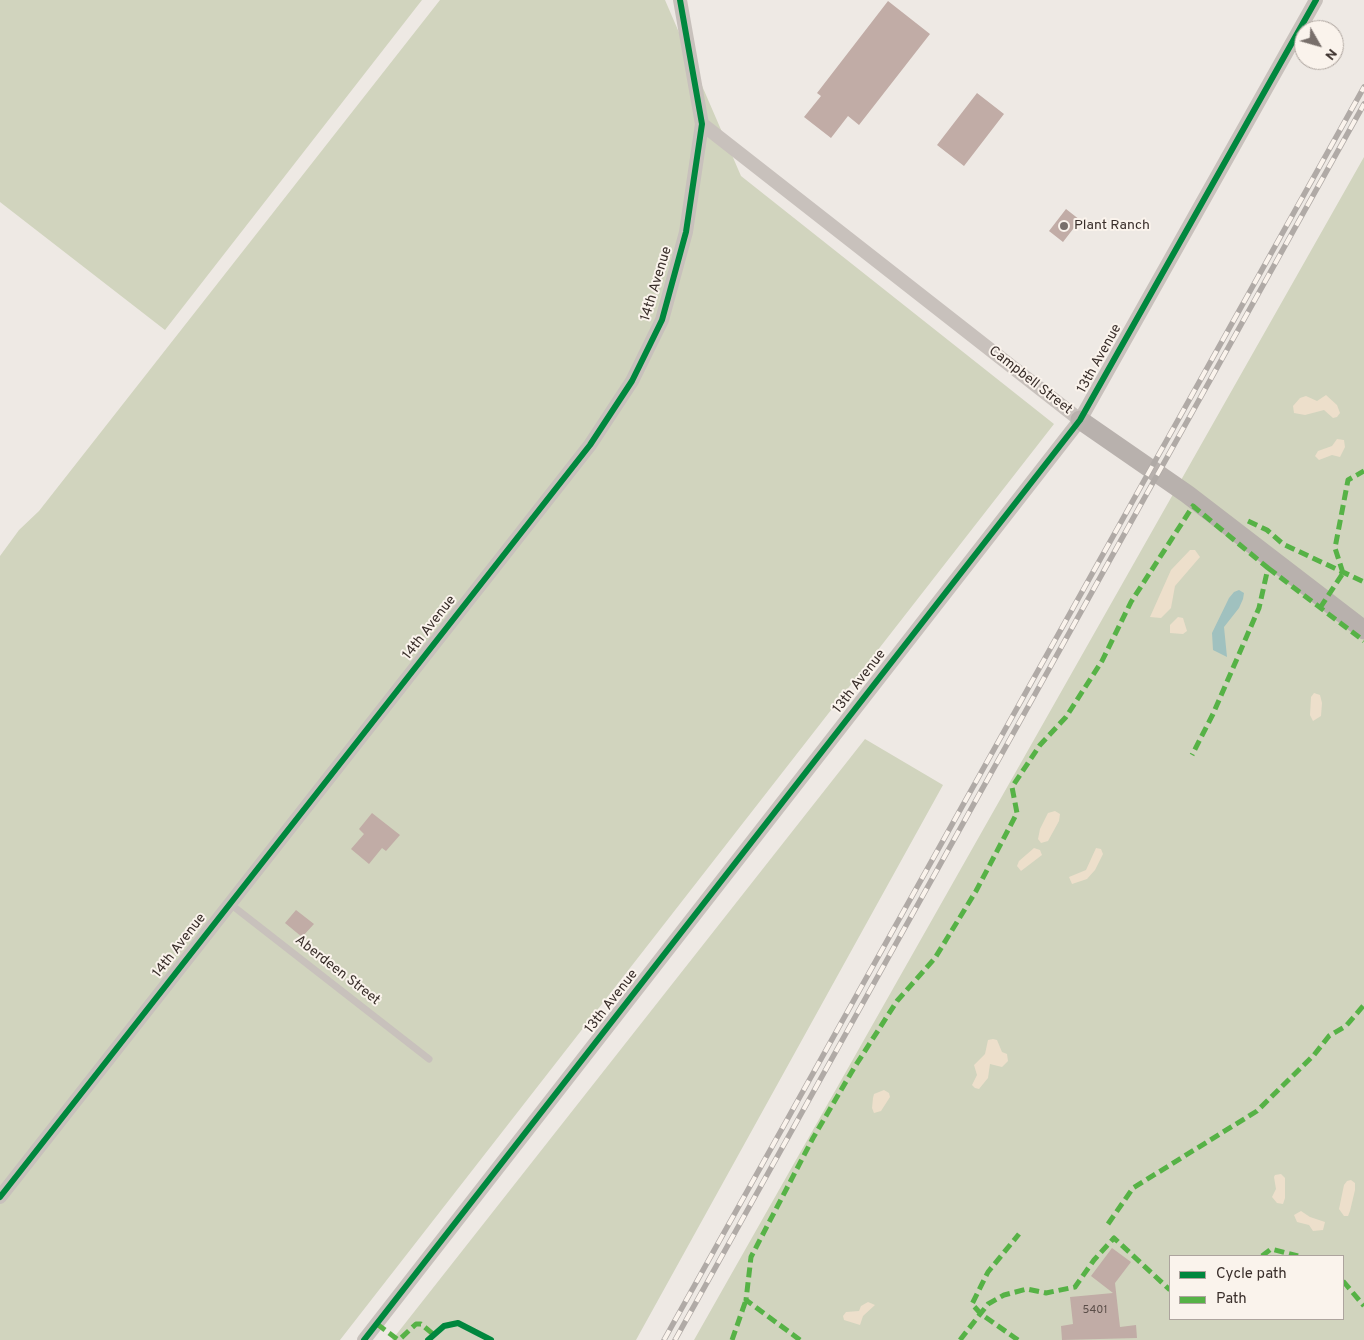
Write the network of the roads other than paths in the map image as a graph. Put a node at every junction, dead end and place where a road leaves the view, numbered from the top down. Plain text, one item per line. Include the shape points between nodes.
1 (680, 0) edge
2 (1316, 0) edge
3 (702, 124) junction
4 (1080, 420) junction
5 (1364, 630) edge
6 (229, 904) junction
7 (429, 1059) dead end
8 (0, 1197) edge
9 (364, 1340) edge

1 - 3 street, 14th Avenue
2 - 4 street, 13th Avenue
3 - 4 street, Campbell Street
3 - 6 street, 14th Avenue via 686,232 662,320 632,381 590,445
4 - 5 street, Campbell Street via 1187,494
4 - 9 street, 13th Avenue
6 - 7 lane, Aberdeen Street
6 - 8 street, 14th Avenue

